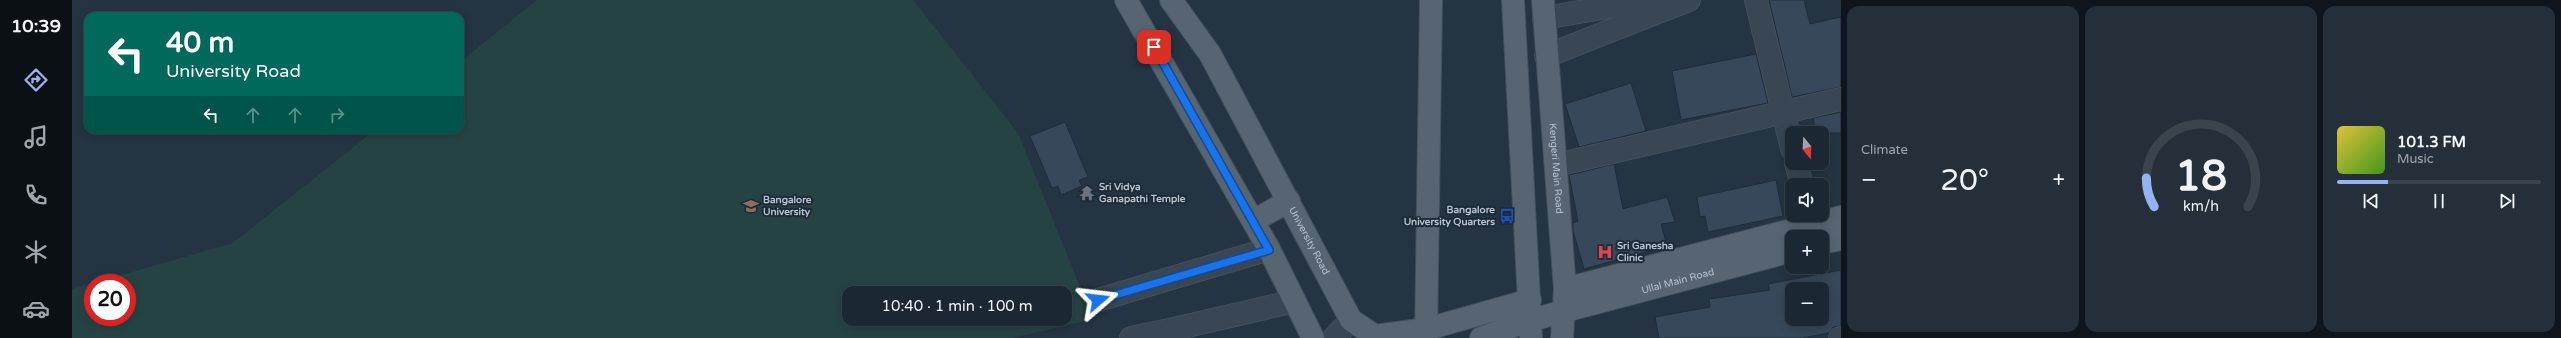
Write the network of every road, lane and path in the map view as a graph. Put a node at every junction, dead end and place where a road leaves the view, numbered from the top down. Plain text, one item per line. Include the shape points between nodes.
1 (1126, 0) edge
2 (1171, 0) edge
3 (1430, 0) edge
4 (1513, 0) edge
5 (1650, 0) edge
6 (1689, 0) edge
7 (1756, 0) edge
8 (1544, 9) edge
9 (1546, 56) junction
10 (1841, 99) edge
11 (1782, 112) junction
12 (1786, 126) edge
13 (1556, 165) junction
14 (1289, 201) junction
15 (1841, 217) edge
16 (1253, 221) junction
17 (1815, 230) edge
18 (1829, 235) edge
19 (1785, 237) edge
20 (1841, 239) edge
21 (1269, 250) junction
22 (1785, 253) edge
23 (1565, 290) junction
24 (1098, 300) dead end
25 (1295, 301) junction
26 (1564, 312) junction
27 (1531, 319) edge
28 (1351, 320) junction
29 (1175, 334) edge
30 (1426, 334) edge
31 (1131, 338) edge
32 (1313, 338) edge
33 (1334, 338) edge
34 (1481, 338) edge
35 (1562, 338) edge

1 - 16 main road
2 - 14 main road, University Road via 1210,54
3 - 30 main road
4 - 27 main road
5 - 8 street
6 - 9 street
7 - 11 street
8 - 9 main road, Kengeri Main Road
9 - 13 main road, Kengeri Main Road
10 - 11 street
11 - 12 street
11 - 13 street
13 - 23 main road, Kengeri Main Road
14 - 16 main road
14 - 28 main road, University Road
15 - 17 main road
16 - 21 main road
18 - 20 main road
19 - 23 main road
21 - 24 street
21 - 25 main road
22 - 26 main road, Ullal Main Road
23 - 26 main road, Kengeri Main Road
25 - 29 street
25 - 32 main road
26 - 27 main road, University Road
26 - 35 main road, Kengeri Main Road
27 - 30 main road, University Road
27 - 34 main road, University Road
28 - 30 main road, University Road via 1375,336
28 - 33 street
29 - 31 street

